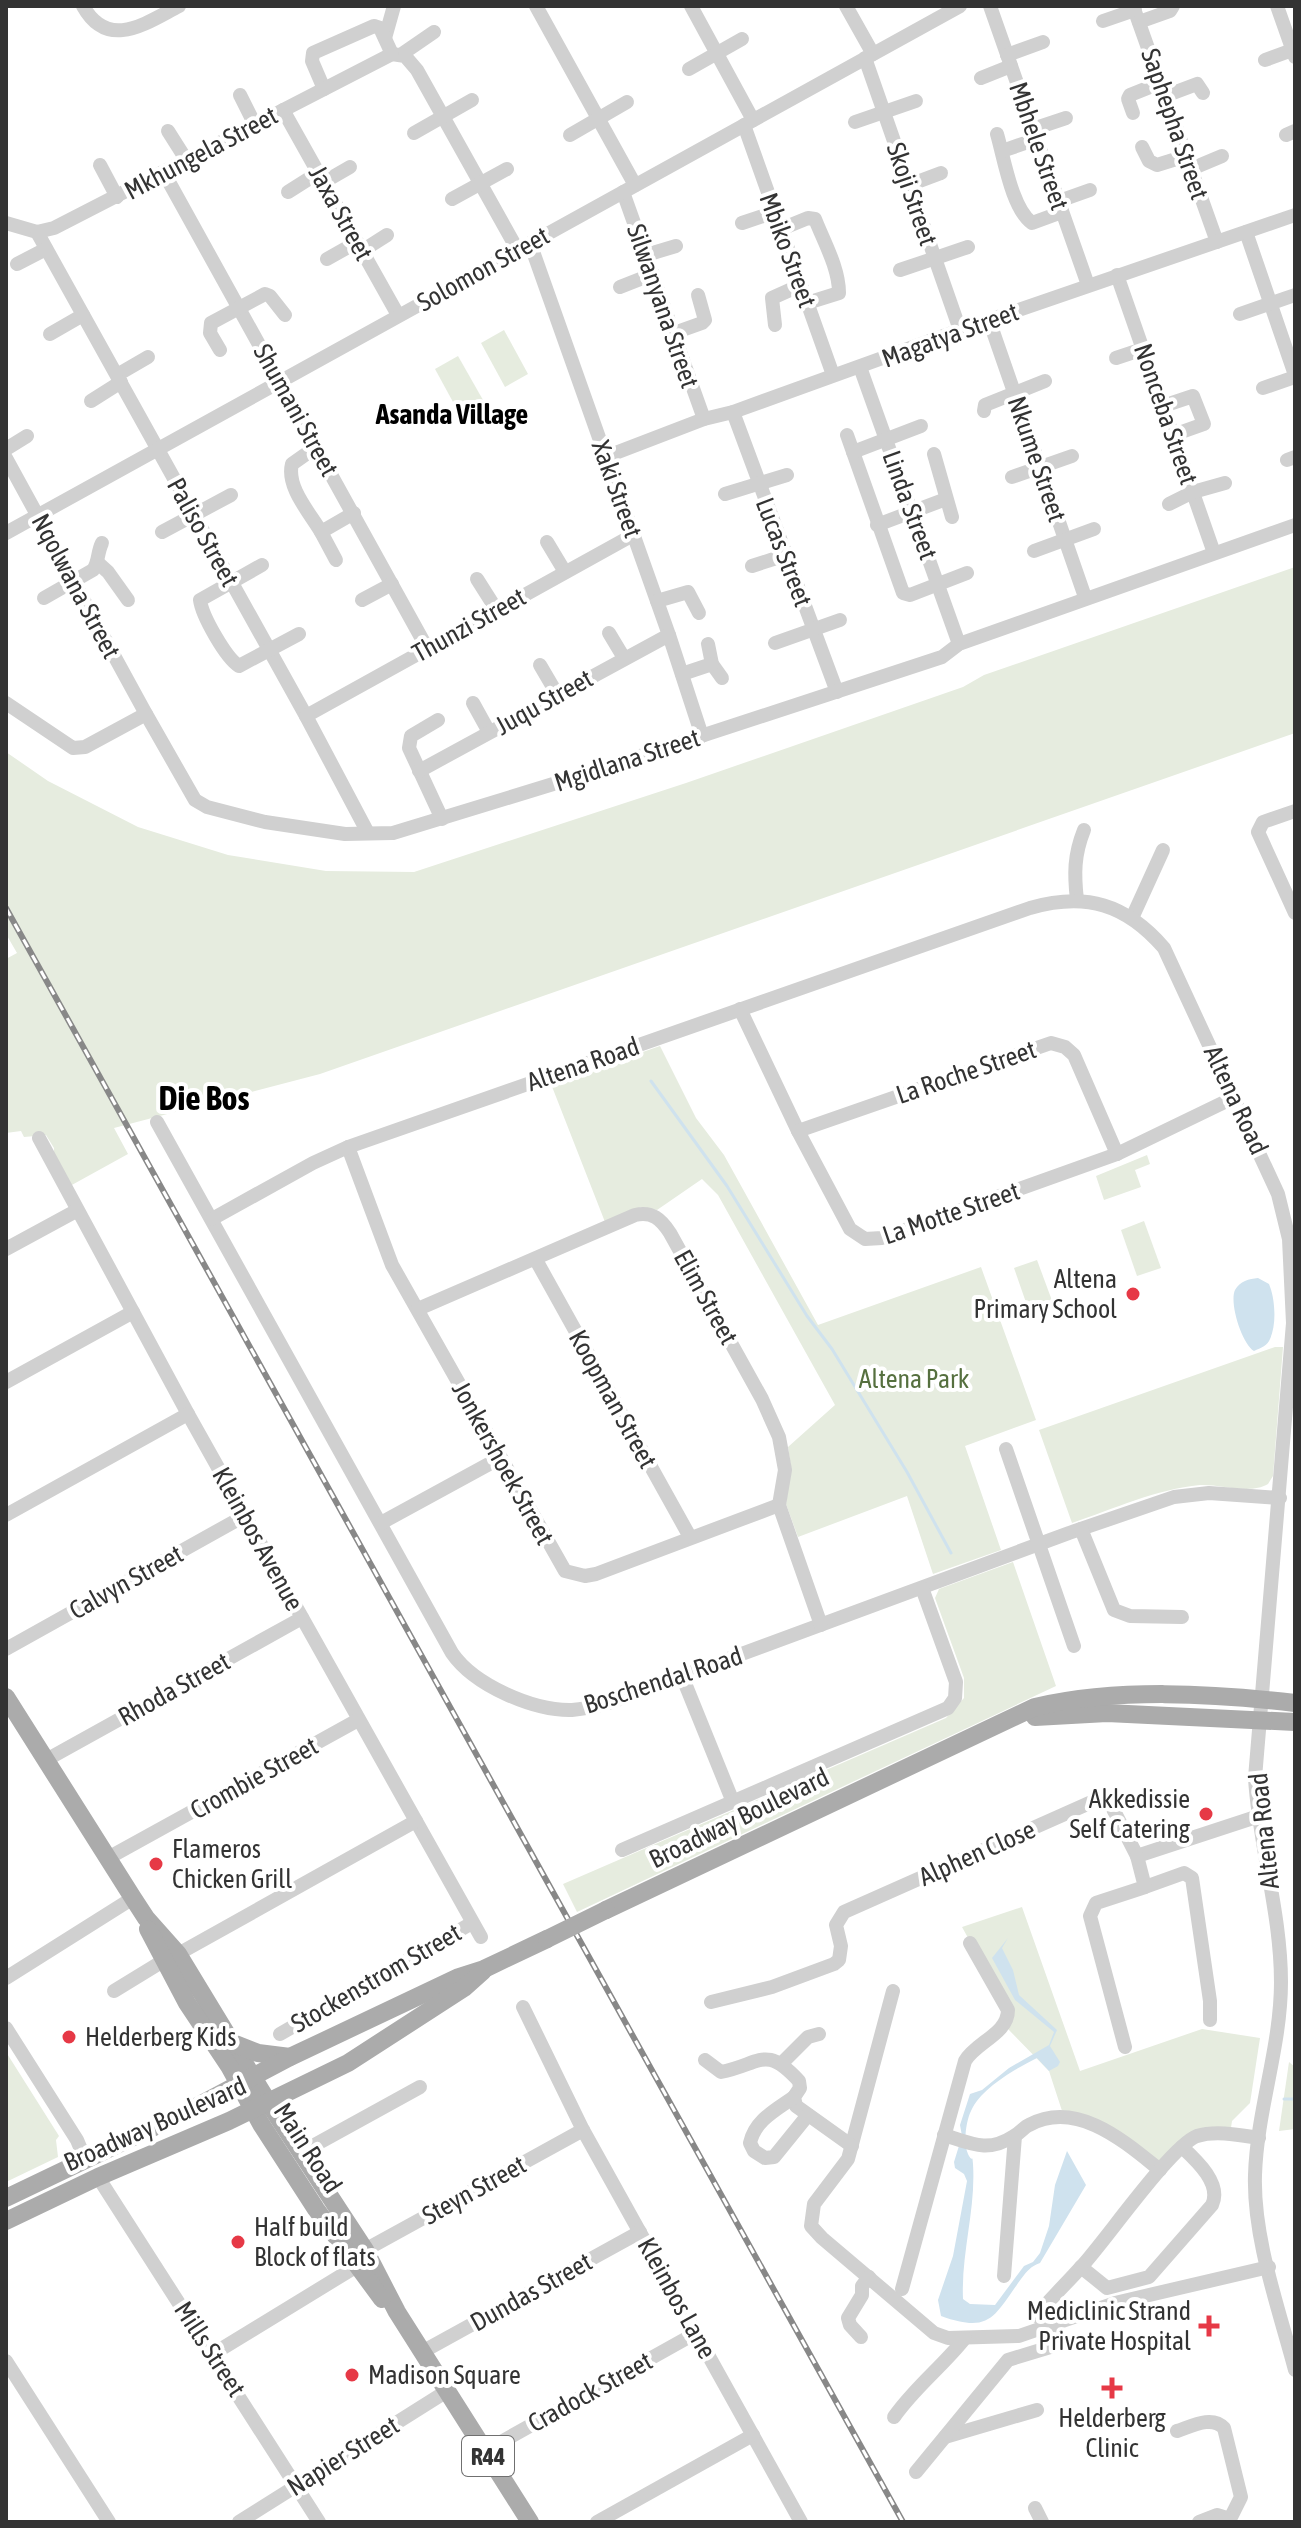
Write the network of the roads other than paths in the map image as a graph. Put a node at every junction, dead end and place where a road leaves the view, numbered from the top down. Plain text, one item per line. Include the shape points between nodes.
1 (83, 6) edge
2 (179, 6) edge
3 (394, 6) edge
4 (536, 6) edge
5 (691, 6) edge
6 (846, 6) edge
7 (960, 6) edge
8 (990, 6) edge
9 (1173, 6) edge
10 (1277, 6) edge
11 (1135, 13) edge
12 (1103, 21) dead end
13 (434, 32) dead end
14 (385, 38) junction
15 (742, 39) dead end
16 (1043, 42) dead end
17 (716, 52) junction
18 (1294, 52) edge
19 (397, 54) junction
20 (869, 56) junction
21 (1265, 60) dead end
22 (1009, 61) junction
23 (689, 69) dead end
24 (981, 78) dead end
25 (324, 89) junction
26 (1163, 90) junction
27 (1203, 93) dead end
28 (240, 95) dead end
29 (472, 100) dead end
30 (916, 101) dead end
31 (627, 102) dead end
32 (283, 110) junction
33 (883, 111) junction
34 (1133, 113) dead end
35 (442, 116) junction
36 (598, 118) junction
37 (1066, 118) dead end
38 (855, 122) dead end
39 (748, 123) junction
40 (255, 125) junction
41 (168, 131) dead end
42 (414, 133) dead end
43 (997, 134) dead end
44 (1035, 134) junction
45 (570, 135) dead end
46 (1142, 147) dead end
47 (1002, 151) junction
48 (1222, 156) dead end
49 (187, 161) junction
50 (1188, 162) junction
51 (100, 165) dead end
52 (350, 167) dead end
53 (507, 169) dead end
54 (164, 173) junction
55 (941, 173) dead end
56 (321, 177) junction
57 (480, 183) junction
58 (909, 185) junction
59 (629, 189) junction
60 (1090, 190) dead end
61 (288, 192) dead end
62 (117, 197) junction
63 (452, 199) dead end
64 (1060, 207) junction
65 (775, 212) junction
66 (1295, 215) edge
67 (6, 223) edge
68 (742, 223) dead end
69 (781, 229) junction
70 (37, 232) junction
71 (1246, 232) junction
72 (387, 235) dead end
73 (1217, 242) junction
74 (360, 246) junction
75 (523, 246) junction
76 (676, 246) dead end
77 (968, 247) dead end
78 (46, 249) junction
79 (646, 255) junction
80 (935, 258) junction
81 (327, 259) dead end
82 (17, 264) dead end
83 (900, 270) dead end
84 (653, 274) junction
85 (1117, 275) junction
86 (801, 285) junction
87 (1088, 285) junction
88 (620, 287) dead end
89 (698, 295) dead end
90 (1295, 295) edge
91 (807, 303) junction
92 (1270, 304) junction
93 (239, 309) junction
94 (1240, 314) dead end
95 (83, 315) junction
96 (285, 315) dead end
97 (398, 315) junction
98 (989, 320) junction
99 (775, 325) dead end
100 (960, 330) junction
101 (674, 333) junction
102 (50, 334) dead end
103 (1143, 349) junction
104 (220, 350) dead end
105 (148, 357) dead end
106 (1116, 358) dead end
107 (860, 367) junction
108 (833, 375) junction
109 (1295, 376) edge
110 (119, 379) junction
111 (279, 381) junction
112 (1045, 381) dead end
113 (1263, 388) dead end
114 (1014, 392) junction
115 (91, 401) dead end
116 (1163, 406) junction
117 (984, 411) dead end
118 (733, 412) junction
119 (704, 419) junction
120 (921, 426) dead end
121 (847, 435) dead end
122 (1173, 435) junction
123 (27, 436) dead end
124 (887, 440) junction
125 (316, 447) junction
126 (6, 449) edge
127 (157, 449) junction
128 (853, 452) junction
129 (934, 454) dead end
130 (1072, 456) dead end
131 (605, 457) junction
132 (6, 458) edge
133 (1040, 467) junction
134 (787, 475) dead end
135 (1012, 477) dead end
136 (758, 482) junction
137 (1225, 483) dead end
138 (1193, 492) junction
139 (725, 494) dead end
140 (231, 495) dead end
141 (946, 499) junction
142 (1169, 504) dead end
143 (912, 512) junction
144 (354, 513) junction
145 (37, 515) junction
146 (193, 515) junction
147 (952, 517) dead end
148 (877, 525) junction
149 (1295, 525) edge
150 (1094, 529) dead end
151 (162, 532) dead end
152 (321, 532) junction
153 (6, 533) edge
154 (633, 535) junction
155 (1065, 539) junction
156 (547, 542) dead end
157 (102, 543) dead end
158 (1034, 551) dead end
159 (1214, 553) junction
160 (786, 555) junction
161 (336, 560) dead end
162 (98, 563) junction
163 (262, 565) dead end
164 (752, 566) dead end
165 (565, 572) junction
166 (967, 573) dead end
167 (477, 579) dead end
168 (73, 580) junction
169 (230, 582) junction
170 (392, 584) junction
171 (938, 584) junction
172 (1085, 597) junction
173 (44, 598) dead end
174 (128, 600) dead end
175 (362, 600) dead end
176 (657, 601) junction
177 (496, 609) junction
178 (699, 613) dead end
179 (840, 620) dead end
180 (813, 629) junction
181 (609, 633) dead end
182 (299, 634) dead end
183 (669, 635) junction
184 (775, 643) dead end
185 (708, 644) dead end
186 (959, 644) junction
187 (427, 648) junction
188 (269, 650) junction
189 (624, 658) junction
190 (712, 664) junction
191 (540, 665) dead end
192 (682, 674) junction
193 (722, 678) dead end
194 (837, 692) junction
195 (557, 694) junction
196 (6, 703) edge
197 (473, 703) dead end
198 (146, 714) junction
199 (306, 716) junction
200 (438, 720) dead end
201 (489, 732) junction
202 (702, 736) junction
203 (419, 771) junction
204 (1295, 811) edge
205 (442, 819) junction
206 (1084, 830) dead end
207 (368, 833) junction
208 (1163, 850) dead end
209 (1077, 900) junction
210 (1295, 913) edge
211 (1132, 918) junction
212 (740, 1009) junction
213 (1235, 1097) junction
214 (157, 1122) dead end
215 (798, 1131) junction
216 (39, 1138) dead end
217 (348, 1147) junction
218 (1117, 1154) junction
219 (76, 1211) junction
220 (212, 1219) junction
221 (6, 1249) edge
222 (536, 1260) junction
223 (418, 1309) junction
224 (1294, 1310) edge
225 (133, 1312) junction
226 (6, 1382) edge
227 (188, 1414) junction
228 (1006, 1449) dead end
229 (500, 1458) junction
230 (1280, 1498) junction
231 (779, 1505) junction
232 (6, 1515) edge
233 (246, 1515) junction
234 (381, 1523) junction
235 (1081, 1529) junction
236 (690, 1537) junction
237 (1038, 1545) junction
238 (922, 1588) junction
239 (1182, 1617) dead end
240 (302, 1618) junction
241 (821, 1625) junction
242 (1074, 1646) dead end
243 (6, 1649) edge
244 (682, 1676) junction
245 (6, 1697) edge
246 (1261, 1699) junction
247 (1295, 1703) edge
248 (1017, 1717) junction
249 (358, 1720) junction
250 (1259, 1720) junction
251 (1295, 1722) edge
252 (46, 1760) junction
253 (733, 1802) junction
254 (1259, 1816) junction
255 (416, 1821) junction
256 (622, 1850) dead end
257 (1137, 1856) junction
258 (108, 1858) junction
259 (1145, 1887) junction
260 (133, 1898) junction
261 (472, 1923) junction
262 (481, 1937) dead end
263 (970, 1943) dead end
264 (171, 1957) junction
265 (484, 1969) junction
266 (6, 1978) edge
267 (114, 1991) dead end
268 (893, 1991) dead end
269 (711, 2002) dead end
270 (523, 2007) dead end
271 (1210, 2020) dead end
272 (6, 2028) edge
273 (280, 2034) dead end
274 (819, 2034) dead end
275 (235, 2044) junction
276 (1125, 2047) dead end
277 (290, 2057) junction
278 (705, 2060) dead end
279 (781, 2064) junction
280 (247, 2081) junction
281 (420, 2087) dead end
282 (794, 2097) junction
283 (260, 2106) junction
284 (808, 2115) junction
285 (583, 2130) junction
286 (1015, 2136) junction
287 (1259, 2138) junction
288 (958, 2139) junction
289 (852, 2146) junction
290 (1182, 2147) junction
291 (302, 2152) junction
292 (85, 2159) junction
293 (1160, 2170) junction
294 (98, 2177) junction
295 (6, 2198) edge
296 (6, 2221) edge
297 (640, 2232) junction
298 (361, 2258) junction
299 (1081, 2267) junction
300 (1269, 2267) junction
301 (1004, 2276) dead end
302 (869, 2277) junction
303 (902, 2289) dead end
304 (1036, 2316) dead end
305 (1055, 2326) junction
306 (696, 2333) junction
307 (861, 2337) dead end
308 (967, 2338) junction
309 (422, 2352) junction
310 (213, 2354) junction
311 (6, 2361) edge
312 (1295, 2370) edge
313 (447, 2391) junction
314 (1037, 2410) dead end
315 (894, 2417) dead end
316 (1177, 2431) dead end
317 (753, 2435) junction
318 (944, 2437) junction
319 (485, 2451) junction
320 (916, 2472) dead end
321 (296, 2486) junction
322 (1035, 2508) dead end
323 (1230, 2521) edge
324 (109, 2522) edge
325 (239, 2522) edge
326 (319, 2522) edge
327 (530, 2522) edge
328 (597, 2522) edge
329 (801, 2522) edge
330 (1042, 2522) edge
331 (1199, 2522) edge

1 - 2 street via 102,26 122,31
3 - 14 street
4 - 36 street, Silwanyana Street
5 - 17 street, Mbiko Street
6 - 20 street, Skoji Street
7 - 20 street, Solomon Street
8 - 22 street, Mbhele Street
9 - 11 street via 1170,11
10 - 18 street
11 - 12 street
11 - 26 street, Saphepha Street
13 - 19 street, Mkhungela Street
14 - 19 street, Xaki Street
14 - 25 street via 374,26 313,53
15 - 17 street
16 - 22 street
17 - 23 street
17 - 39 street, Mbiko Street
18 - 21 street
19 - 25 street, Mkhungela Street
19 - 35 street, Xaki Street via 417,70
20 - 33 street, Skoji Street
20 - 39 street, Solomon Street
22 - 24 street
22 - 44 street, Mbhele Street
25 - 32 street, Mkhungela Street
26 - 27 street via 1197,84
26 - 34 street via 1130,95
26 - 50 street, Saphepha Street
28 - 40 street
29 - 35 street
30 - 33 street
31 - 36 street
32 - 40 street, Mkhungela Street
32 - 56 street, Jaxa Street
33 - 38 street
33 - 58 street, Skoji Street
35 - 42 street
35 - 57 street, Xaki Street
36 - 45 street
36 - 59 street, Silwanyana Street
37 - 44 street
39 - 59 street, Solomon Street
39 - 65 street, Mbiko Street
40 - 49 street, Mkhungela Street
41 - 49 street
43 - 47 street
44 - 47 street
44 - 64 street, Mbhele Street
46 - 50 street via 1157,165
47 - 64 street via 1025,217 1032,223
48 - 50 street
49 - 54 street, Mkhungela Street
50 - 73 street, Saphepha Street
51 - 62 street
52 - 56 street
53 - 57 street
54 - 62 street, Mkhungela Street
54 - 93 street, Shumani Street
55 - 58 street
56 - 61 street
56 - 74 street, Jaxa Street
57 - 63 street
57 - 75 street, Xaki Street
58 - 80 street, Skoji Street
59 - 75 street, Solomon Street
59 - 79 street, Silwanyana Street
60 - 64 street
62 - 70 street, Mkhungela Street
64 - 87 street, Mbhele Street
65 - 68 street
65 - 69 street, Mbiko Street
66 - 71 street, Magatya Street
67 - 70 street
69 - 86 street, Mbiko Street
69 - 91 street via 815,219 834,270 839,293
70 - 78 street, Paliso Street
71 - 73 street, Magatya Street
71 - 92 street
72 - 74 street
73 - 85 street, Magatya Street
74 - 81 street
74 - 97 street, Jaxa Street
75 - 97 street, Solomon Street
75 - 131 street, Xaki Street
76 - 79 street
77 - 80 street
78 - 82 street
78 - 95 street, Paliso Street
79 - 84 street, Silwanyana Street
80 - 83 street
80 - 100 street, Skoji Street
84 - 88 street
84 - 101 street, Silwanyana Street
85 - 87 street, Magatya Street
85 - 103 street, Nonceba Street
86 - 91 street, Mbiko Street
86 - 99 street via 772,298
87 - 98 street, Magatya Street
89 - 101 street via 705,320
90 - 92 street
91 - 108 street, Mbiko Street
92 - 94 street
92 - 109 street
93 - 96 street via 268,295
93 - 104 street via 209,325
93 - 111 street, Shumani Street
95 - 102 street
95 - 110 street, Paliso Street
97 - 111 street, Solomon Street
98 - 100 street, Magatya Street
98 - 114 street, Nkume Street
100 - 107 street, Magatya Street
101 - 119 street, Silwanyana Street
103 - 106 street
103 - 116 street, Nonceba Street
105 - 110 street
107 - 108 street, Magatya Street
107 - 124 street, Linda Street
108 - 118 street, Magatya Street
109 - 113 street
110 - 115 street
110 - 127 street, Paliso Street
111 - 125 street, Shumani Street
111 - 127 street, Solomon Street
112 - 114 street
114 - 117 street via 985,405
114 - 133 street, Nkume Street
116 - 122 street, Nonceba Street
116 - 122 street via 1194,397 1204,424
118 - 119 street, Magatya Street
118 - 136 street, Lucas Street
119 - 131 street, Magatya Street
120 - 124 street
121 - 128 street
122 - 138 street, Nonceba Street
123 - 126 street
124 - 128 street
124 - 143 street, Linda Street
125 - 144 street, Shumani Street
125 - 152 street via 295,460 289,474
127 - 145 street, Solomon Street
127 - 146 street, Paliso Street
128 - 148 street
129 - 141 street
130 - 133 street
131 - 154 street, Xaki Street
132 - 145 street, Nqolwana Street
133 - 135 street
133 - 155 street, Nkume Street
134 - 136 street
136 - 139 street
136 - 160 street, Lucas Street
137 - 138 street
138 - 142 street
138 - 159 street, Nonceba Street
140 - 146 street
141 - 143 street
141 - 147 street
143 - 148 street
143 - 171 street, Linda Street
144 - 152 street
144 - 170 street, Shumani Street
145 - 153 street, Solomon Street
145 - 168 street, Nqolwana Street
146 - 151 street
146 - 169 street, Paliso Street
148 - 171 street via 903,593
149 - 159 street, Mgidlana Street
150 - 155 street
152 - 161 street
154 - 165 street, Thunzi Street
154 - 176 street, Xaki Street
155 - 158 street
155 - 172 street, Nkume Street
156 - 165 street
157 - 162 street
159 - 172 street, Mgidlana Street
160 - 164 street
160 - 180 street, Lucas Street
162 - 168 street
162 - 174 street
163 - 169 street
165 - 177 street, Thunzi Street
166 - 171 street
167 - 177 street
168 - 173 street
168 - 198 street, Nqolwana Street
169 - 188 street, Paliso Street
169 - 188 street via 200,602 213,631 236,665
170 - 175 street
170 - 187 street, Shumani Street
171 - 186 street, Linda Street
172 - 186 street, Mgidlana Street
176 - 178 street via 688,592
176 - 183 street, Xaki Street
177 - 187 street, Thunzi Street
179 - 180 street
180 - 184 street
180 - 194 street, Lucas Street
181 - 189 street
182 - 188 street
183 - 189 street, Juqu Street
183 - 192 street, Xaki Street
185 - 190 street
186 - 194 street, Mgidlana Street via 942,657
187 - 199 street, Thunzi Street
188 - 199 street, Paliso Street
189 - 195 street, Juqu Street
190 - 192 street
190 - 193 street
191 - 195 street
192 - 202 street, Xaki Street
194 - 202 street, Mgidlana Street
195 - 201 street, Juqu Street
196 - 198 street via 73,748 85,747
197 - 201 street
198 - 207 street, Mgidlana Street via 200,804 265,822
199 - 207 street, Paliso Street
200 - 203 street via 411,736 409,748
201 - 203 street, Juqu Street
202 - 205 street, Mgidlana Street
203 - 205 street
204 - 210 street via 1263,822 1258,832
205 - 207 street, Mgidlana Street via 393,833
206 - 209 street via 1074,869
208 - 211 street
209 - 211 street, Altena Road via 1112,907
209 - 212 street, Altena Road via 1030,908
211 - 213 street, Altena Road via 1164,948
212 - 215 street, La Motte Street
212 - 217 street, Altena Road
213 - 218 street, La Motte Street
213 - 224 street, Altena Road via 1285,1216
214 - 220 street, Boschendal Road
215 - 218 street, La Motte Street via 850,1229 871,1240
215 - 218 street, La Roche Street via 1051,1043 1074,1055
216 - 219 street, Kleinbos Avenue
217 - 220 street, Altena Road
217 - 223 street, Jonkershoek Street via 384,1247
219 - 221 street
219 - 225 street, Kleinbos Avenue
220 - 234 street, Boschendal Road
222 - 223 street, Elim Street
222 - 231 street, Elim Street via 635,1215 651,1214 665,1225 779,1437 785,1470
222 - 236 street, Koopman Street
223 - 229 street, Jonkershoek Street
224 - 230 street, Altena Road
225 - 226 street
225 - 227 street, Kleinbos Avenue
227 - 232 street
227 - 233 street, Kleinbos Avenue
228 - 237 street
229 - 234 street
229 - 236 street, Jonkershoek Street via 565,1571 596,1574
230 - 235 street, Boschendal Road via 1184,1495
230 - 246 street, Altena Road
231 - 236 street, Jonkershoek Street
231 - 241 street, Elim Street
233 - 240 street, Kleinbos Avenue
233 - 243 street, Calvyn Street
234 - 244 street, Boschendal Road via 452,1653 479,1680 525,1701 571,1710 609,1703
235 - 237 street, Boschendal Road
235 - 239 street via 1114,1610 1130,1616
237 - 238 street, Boschendal Road
237 - 242 street
238 - 241 street, Boschendal Road
238 - 253 street via 956,1682 952,1703
240 - 249 street, Kleinbos Avenue
240 - 252 street, Rhoda Street
241 - 244 street, Boschendal Road
244 - 253 street
245 - 252 main road, Main Road
246 - 247 main road, Broadway Boulevard
246 - 248 main road, Broadway Boulevard via 1104,1696 1035,1707
246 - 250 street, Altena Road
248 - 250 main road, Broadway Boulevard via 1107,1713
248 - 265 main road, Broadway Boulevard, bridge
249 - 255 street, Kleinbos Avenue
249 - 258 street, Crombie Street
250 - 251 main road, Broadway Boulevard
250 - 254 street, Altena Road
252 - 258 main road, Main Road
253 - 256 street
254 - 257 street
254 - 287 street, Altena Road via 1285,2028
255 - 261 street, Kleinbos Avenue
255 - 264 street
257 - 259 street
257 - 269 street, Alphen Close via 1110,1803 1094,1801 844,1912 836,1925 841,1953 834,1964
258 - 260 main road, Main Road
259 - 271 street via 1184,1873 1192,1878
259 - 276 street via 1096,1903 1090,1916
260 - 264 main road, Main Road
260 - 266 street
261 - 262 street, Kleinbos Avenue
261 - 273 street, Stockenstrom Street
263 - 288 street via 1009,2016 967,2057
264 - 267 street
264 - 275 main road, Main Road
264 - 280 main road, Main Road
265 - 277 main road, Broadway Boulevard
265 - 283 main road, Broadway Boulevard via 464,1988 348,2063
268 - 289 street
270 - 285 street, Kleinbos Lane
272 - 292 street
274 - 279 street via 808,2037
275 - 277 main road
275 - 280 main road, Main Road
277 - 280 main road, Broadway Boulevard
278 - 279 street via 721,2072 763,2058
279 - 282 street via 799,2081
280 - 283 main road, Main Road / R44
280 - 292 main road, Broadway Boulevard
281 - 291 street
282 - 284 street
282 - 284 street via 769,2113 754,2132 754,2151 774,2157
283 - 291 main road, Main Road / R44
283 - 294 main road, Broadway Boulevard
283 - 298 main road, Main Road / R44 via 316,2209
284 - 289 street
285 - 297 street, Kleinbos Lane
285 - 298 street, Steyn Street
286 - 288 street via 992,2147
286 - 293 street via 1042,2120 1088,2121
286 - 301 street
287 - 290 street via 1210,2134
287 - 300 street, Altena Road via 1255,2198
288 - 303 street
289 - 302 street via 845,2164 818,2197 811,2226
290 - 293 street
290 - 299 street via 1213,2184 1212,2205 1146,2279 1107,2288
291 - 298 main road, Main Road / R44
292 - 295 main road, Broadway Boulevard
293 - 299 street
294 - 296 main road, Broadway Boulevard
294 - 310 street, Mills Street
297 - 306 street, Kleinbos Lane
297 - 309 street, Dundas Street
298 - 309 main road, Main Road / R44 via 380,2298 397,2312
298 - 310 street, Steyn Street
299 - 304 street
300 - 305 street via 1115,2303
300 - 312 street, Altena Road
302 - 307 street via 848,2318
302 - 308 street via 938,2336
305 - 308 street via 1019,2336
305 - 318 street via 1057,2345 1008,2360
306 - 317 street, Kleinbos Lane
306 - 319 street, Cradock Street
308 - 315 street
309 - 313 main road, Main Road / R44
310 - 321 street, Mills Street
311 - 324 street
313 - 319 main road, Main Road / R44
313 - 321 street, Napier Street
314 - 318 street
316 - 323 street via 1212,2421 1224,2428 1241,2497
317 - 328 street
317 - 329 street, Kleinbos Lane
318 - 320 street
319 - 327 main road, Main Road / R44
321 - 325 street, Napier Street
321 - 326 street, Mills Street
322 - 330 street
323 - 331 street via 1217,2515

